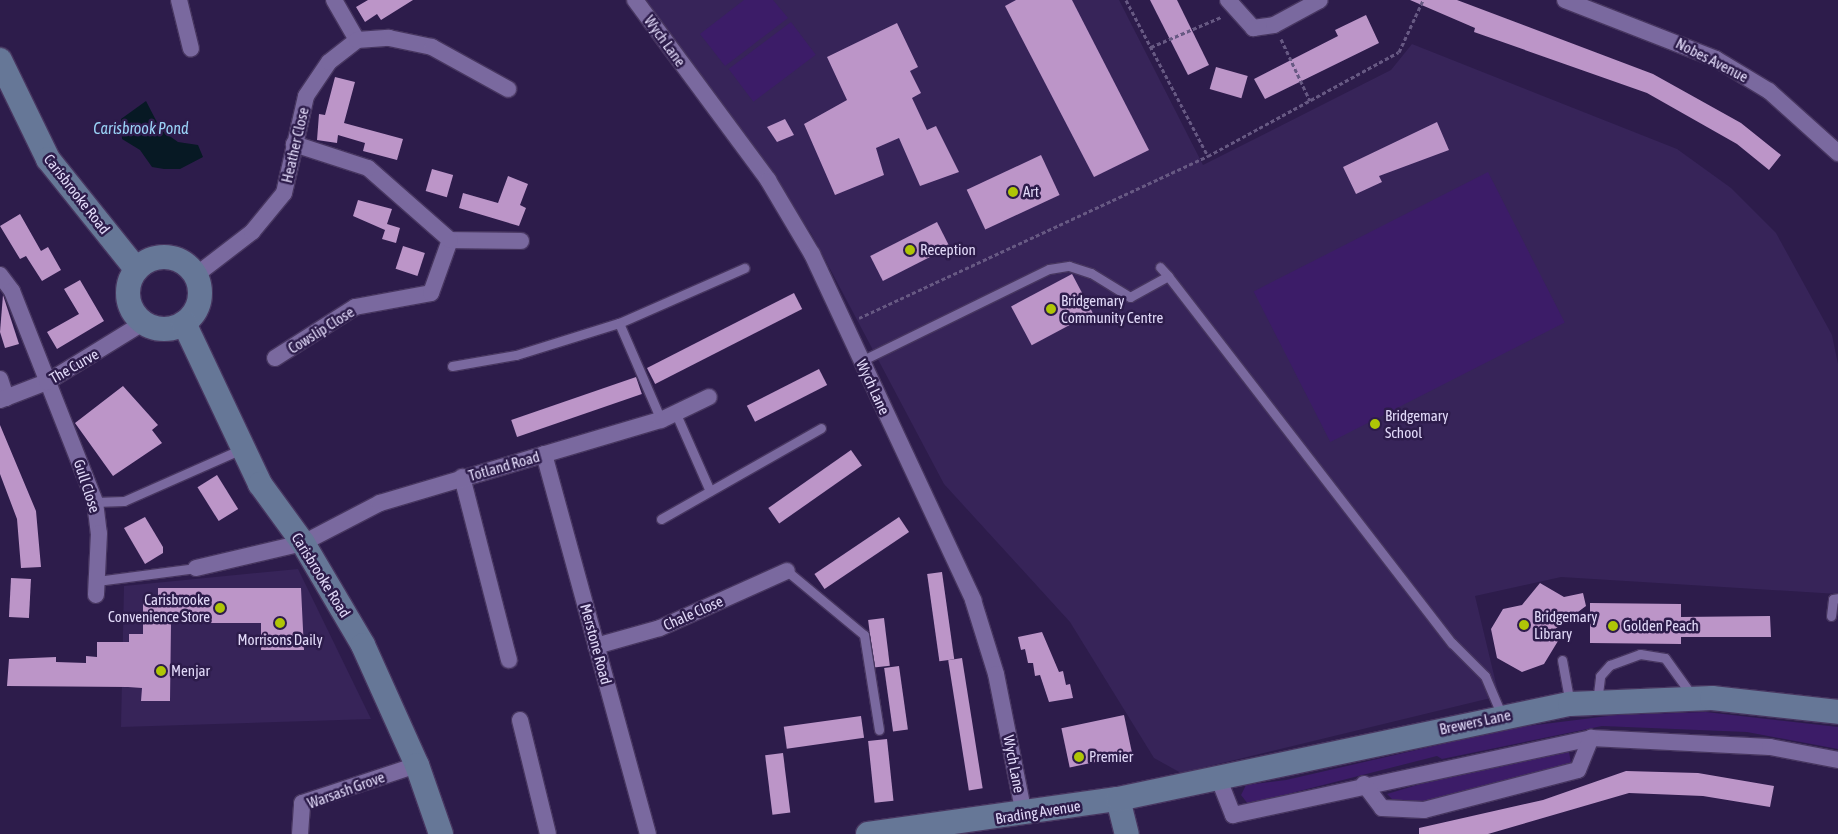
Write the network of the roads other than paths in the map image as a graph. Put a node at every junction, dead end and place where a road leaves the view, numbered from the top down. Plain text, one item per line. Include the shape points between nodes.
1 (179, 0) edge
2 (334, 0) edge
3 (635, 0) edge
4 (1320, 0) edge
5 (1565, 0) edge
6 (1231, 6) edge
7 (357, 40) junction
8 (191, 49) dead end
9 (0, 60) edge
10 (508, 89) dead end
11 (294, 144) junction
12 (1838, 154) edge
13 (450, 240) junction
14 (521, 241) dead end
15 (1160, 267) dead end
16 (744, 268) dead end
17 (136, 269) junction
18 (0, 275) edge
19 (196, 276) junction
20 (1168, 276) junction
21 (143, 323) junction
22 (184, 323) junction
23 (619, 323) junction
24 (275, 358) dead end
25 (861, 361) junction
26 (452, 366) dead end
27 (0, 379) edge
28 (47, 382) junction
29 (709, 397) dead end
30 (3, 399) edge
31 (669, 417) junction
32 (821, 428) dead end
33 (242, 449) junction
34 (544, 454) junction
35 (462, 477) junction
36 (710, 491) junction
37 (95, 502) junction
38 (661, 519) dead end
39 (303, 543) junction
40 (196, 568) joint
41 (787, 572) joint
42 (96, 588) joint
43 (1838, 598) edge
44 (1832, 616) dead end
45 (596, 646) junction
46 (509, 660) dead end
47 (1562, 660) dead end
48 (1693, 698) junction
49 (1597, 702) junction
50 (1570, 704) junction
51 (1838, 712) edge
52 (1502, 716) junction
53 (520, 720) dead end
54 (879, 730) dead end
55 (1591, 738) junction
56 (1838, 760) edge
57 (417, 765) junction
58 (1218, 777) junction
59 (1364, 784) junction
60 (1118, 799) junction
61 (1024, 814) junction
62 (928, 831) edge
63 (300, 834) edge
64 (441, 834) edge
65 (548, 834) edge
66 (648, 834) edge
67 (868, 834) edge
68 (1127, 834) edge

1 - 8 street
2 - 7 street
3 - 25 street, Wych Lane via 768,180 812,254
4 - 6 street via 1274,25 1253,28
5 - 12 street, Nobes Avenue via 1716,59 1770,91
7 - 10 street via 389,38 432,47
7 - 11 street, Heather Close via 329,62 306,96
9 - 17 street, Carisbrooke Road via 48,159
11 - 13 street via 368,168
11 - 19 street, Heather Close via 284,193 252,232
13 - 14 street
13 - 24 street, Cowslip Close via 431,293 355,307
15 - 20 lane
16 - 23 lane
17 - 19 street via 161,256 175,258
17 - 21 street via 128,295 132,311
18 - 28 street, Gull Close via 12,291
19 - 22 street via 198,307
20 - 25 lane via 1130,297 1069,266 1049,269
20 - 52 lane via 1452,643 1485,676
21 - 22 street via 168,329
21 - 28 street, The Curve
22 - 33 street, Carisbrooke Road
23 - 26 lane via 516,355
23 - 31 lane
25 - 61 street, Wych Lane via 973,600 996,674
27 - 30 street
28 - 30 street, The Curve
28 - 37 street, Gull Close
29 - 31 street, Totland Road
31 - 34 street, Totland Road
31 - 36 lane
32 - 36 lane
33 - 37 lane via 124,501
33 - 39 street, Carisbrooke Road via 260,484
34 - 35 street, Totland Road
34 - 45 street, Merstone Road
35 - 39 street, Totland Road via 380,503
35 - 46 street
36 - 38 lane
37 - 42 street, Gull Close via 99,533
39 - 40 street, Totland Road
39 - 57 street, Carisbrooke Road via 364,645
40 - 42 lane
41 - 45 street, Chale Close via 660,628
41 - 54 lane via 864,635
43 - 44 lane via 1833,600
45 - 66 street, Merstone Road
47 - 50 lane
48 - 49 street, Brewers Lane
48 - 49 lane via 1665,658 1640,654 1610,665 1600,676
48 - 51 street, Brewers Lane via 1784,703
49 - 50 street, Brewers Lane
50 - 52 street, Brewers Lane
52 - 58 street, Brewers Lane
53 - 65 street
55 - 56 street via 1770,747
55 - 59 street
55 - 59 street via 1578,770 1424,810 1382,808
57 - 63 street, Warsash Grove via 302,803
57 - 64 street, Carisbrooke Road
58 - 59 street via 1233,815
58 - 60 street, Brewers Lane
60 - 61 street, Brading Avenue
60 - 68 street
61 - 62 street, Brading Avenue
62 - 67 street, Brading Avenue

